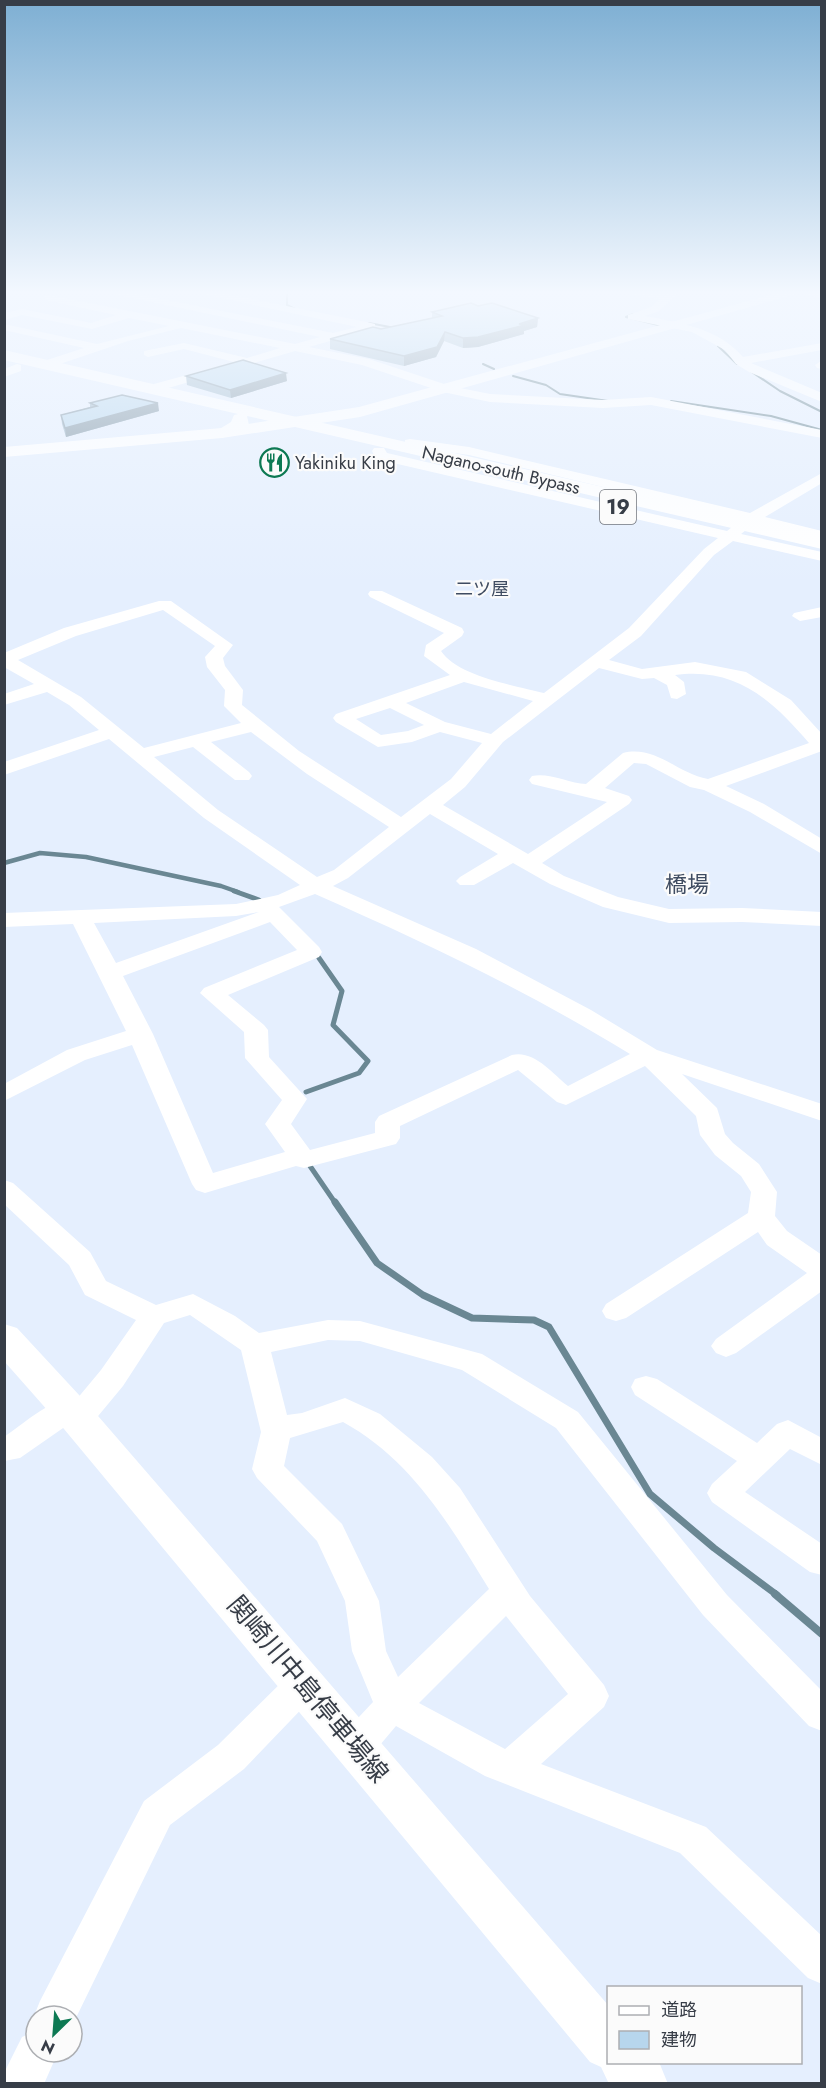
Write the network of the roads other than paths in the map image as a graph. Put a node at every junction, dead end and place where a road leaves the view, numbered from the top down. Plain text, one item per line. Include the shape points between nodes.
1 (119, 389) edge
2 (143, 389) edge
3 (169, 389) edge
4 (445, 389) edge
5 (449, 389) edge
6 (803, 389) edge
7 (822, 398) edge
8 (360, 412) junction
9 (240, 419) junction
10 (311, 421) junction
11 (276, 427) junction
12 (344, 428) junction
13 (222, 433) junction
14 (822, 434) edge
15 (392, 448) junction
16 (4, 452) edge
17 (822, 477) edge
18 (803, 487) junction
19 (822, 492) edge
20 (754, 517) junction
21 (729, 536) junction
22 (820, 546) edge
23 (376, 594) dead end
24 (822, 612) edge
25 (800, 616) dead end
26 (5, 659) edge
27 (596, 662) junction
28 (656, 672) junction
29 (465, 676) junction
30 (50, 685) junction
31 (677, 693) dead end
32 (545, 699) junction
33 (4, 700) edge
34 (391, 702) junction
35 (254, 726) junction
36 (440, 726) junction
37 (112, 732) junction
38 (195, 739) junction
39 (495, 741) junction
40 (820, 743) edge
41 (140, 755) junction
42 (4, 770) edge
43 (242, 776) dead end
44 (539, 780) dead end
45 (709, 785) junction
46 (591, 790) junction
47 (429, 805) junction
48 (400, 826) junction
49 (822, 848) edge
50 (521, 858) junction
51 (467, 880) dead end
52 (316, 886) junction
53 (269, 909) junction
54 (80, 917) junction
55 (822, 920) edge
56 (4, 921) edge
57 (111, 972) junction
58 (141, 1034) junction
59 (648, 1055) junction
60 (4, 1094) edge
61 (822, 1113) edge
62 (301, 1156) junction
63 (4, 1189) edge
64 (761, 1217) junction
65 (822, 1269) edge
66 (822, 1276) edge
67 (615, 1311) dead end
68 (154, 1316) junction
69 (4, 1337) edge
70 (254, 1345) junction
71 (726, 1346) dead end
72 (645, 1388) dead end
73 (73, 1414) junction
74 (276, 1428) junction
75 (4, 1449) edge
76 (822, 1453) edge
77 (758, 1459) junction
78 (822, 1562) edge
79 (509, 1591) junction
80 (303, 1684) junction
81 (392, 1706) junction
82 (822, 1715) edge
83 (356, 1746) junction
84 (510, 1768) junction
85 (822, 1964) edge
86 (61, 2004) edge
87 (607, 2042) edge
88 (31, 2064) edge
89 (626, 2064) edge
90 (21, 2084) edge
91 (642, 2084) edge

1 - 9 highway, 19
2 - 22 highway, Nagano-south Bypass / 19
3 - 10 highway, 19
4 - 8 main road
5 - 14 street via 519,402 651,401
6 - 7 street
8 - 10 main road
8 - 12 highway via 342,421
9 - 11 highway, 19
9 - 13 highway via 240,425
10 - 11 main road
10 - 12 highway, 19
11 - 13 main road
11 - 15 highway, 19
12 - 15 highway, 19
13 - 16 main road
15 - 20 street via 433,444
15 - 21 street via 381,456
15 - 22 highway, 19
15 - 22 highway, 19 via 550,475 732,518
17 - 18 street
18 - 19 street
18 - 20 street
20 - 21 street
20 - 22 street
21 - 22 street
21 - 27 street via 709,552 635,632
23 - 29 street via 456,632 432,649 433,656
24 - 25 street
26 - 30 street
26 - 35 street via 70,632 165,604 225,645 214,657 216,668 234,690 232,706
27 - 28 street via 642,674
27 - 32 street
28 - 31 street via 675,682
28 - 40 street via 696,667 740,676 785,704
29 - 32 street
29 - 34 street
30 - 33 street
30 - 37 street
32 - 39 street
34 - 36 street
34 - 36 street via 342,718 378,741 412,736
35 - 38 street
35 - 48 street
36 - 39 street
37 - 41 street
37 - 42 street
38 - 41 street
38 - 43 street
39 - 47 street via 458,783
40 - 45 street
41 - 52 street via 211,814
44 - 46 street
45 - 46 street via 697,783 650,759 630,757
45 - 49 street via 757,808
46 - 50 street via 621,800 572,836
47 - 48 street
47 - 50 street
48 - 52 street via 341,874
50 - 51 street
50 - 55 street via 557,880 611,902 669,916
52 - 53 street
52 - 59 street via 468,954 583,1015
53 - 54 street
53 - 57 street
53 - 62 street via 311,952 212,993 256,1030 257,1058 295,1099 278,1124
54 - 56 street
54 - 57 street
57 - 58 street
58 - 60 street via 76,1056
58 - 62 street via 205,1184
59 - 61 street
59 - 62 street via 566,1096 521,1060 388,1122 387,1138 303,1160
59 - 64 street via 708,1114 713,1135 750,1170 764,1192
63 - 68 street via 80,1259 95,1288
64 - 65 street via 777,1238
64 - 67 street
66 - 71 street
68 - 70 street via 193,1304
68 - 73 street via 112,1378
69 - 73 main road, 関崎川中島停車場線
70 - 74 street
70 - 82 street via 328,1330 360,1331 472,1362 567,1420 715,1605
72 - 77 street
73 - 75 street via 9,1450
73 - 80 main road, 関崎川中島停車場線
74 - 79 street via 304,1424 345,1409 369,1422 421,1466 449,1497
74 - 81 street via 268,1469 330,1533 362,1601 369,1652
76 - 77 street via 788,1432
77 - 78 street via 723,1493
79 - 81 street
79 - 84 street via 591,1696
80 - 83 main road, 関崎川中島停車場線
80 - 86 street via 231,1757 157,1813
81 - 83 street
81 - 84 street
83 - 87 main road, 関崎川中島停車場線
84 - 85 street via 693,1840
88 - 90 street
89 - 91 main road

